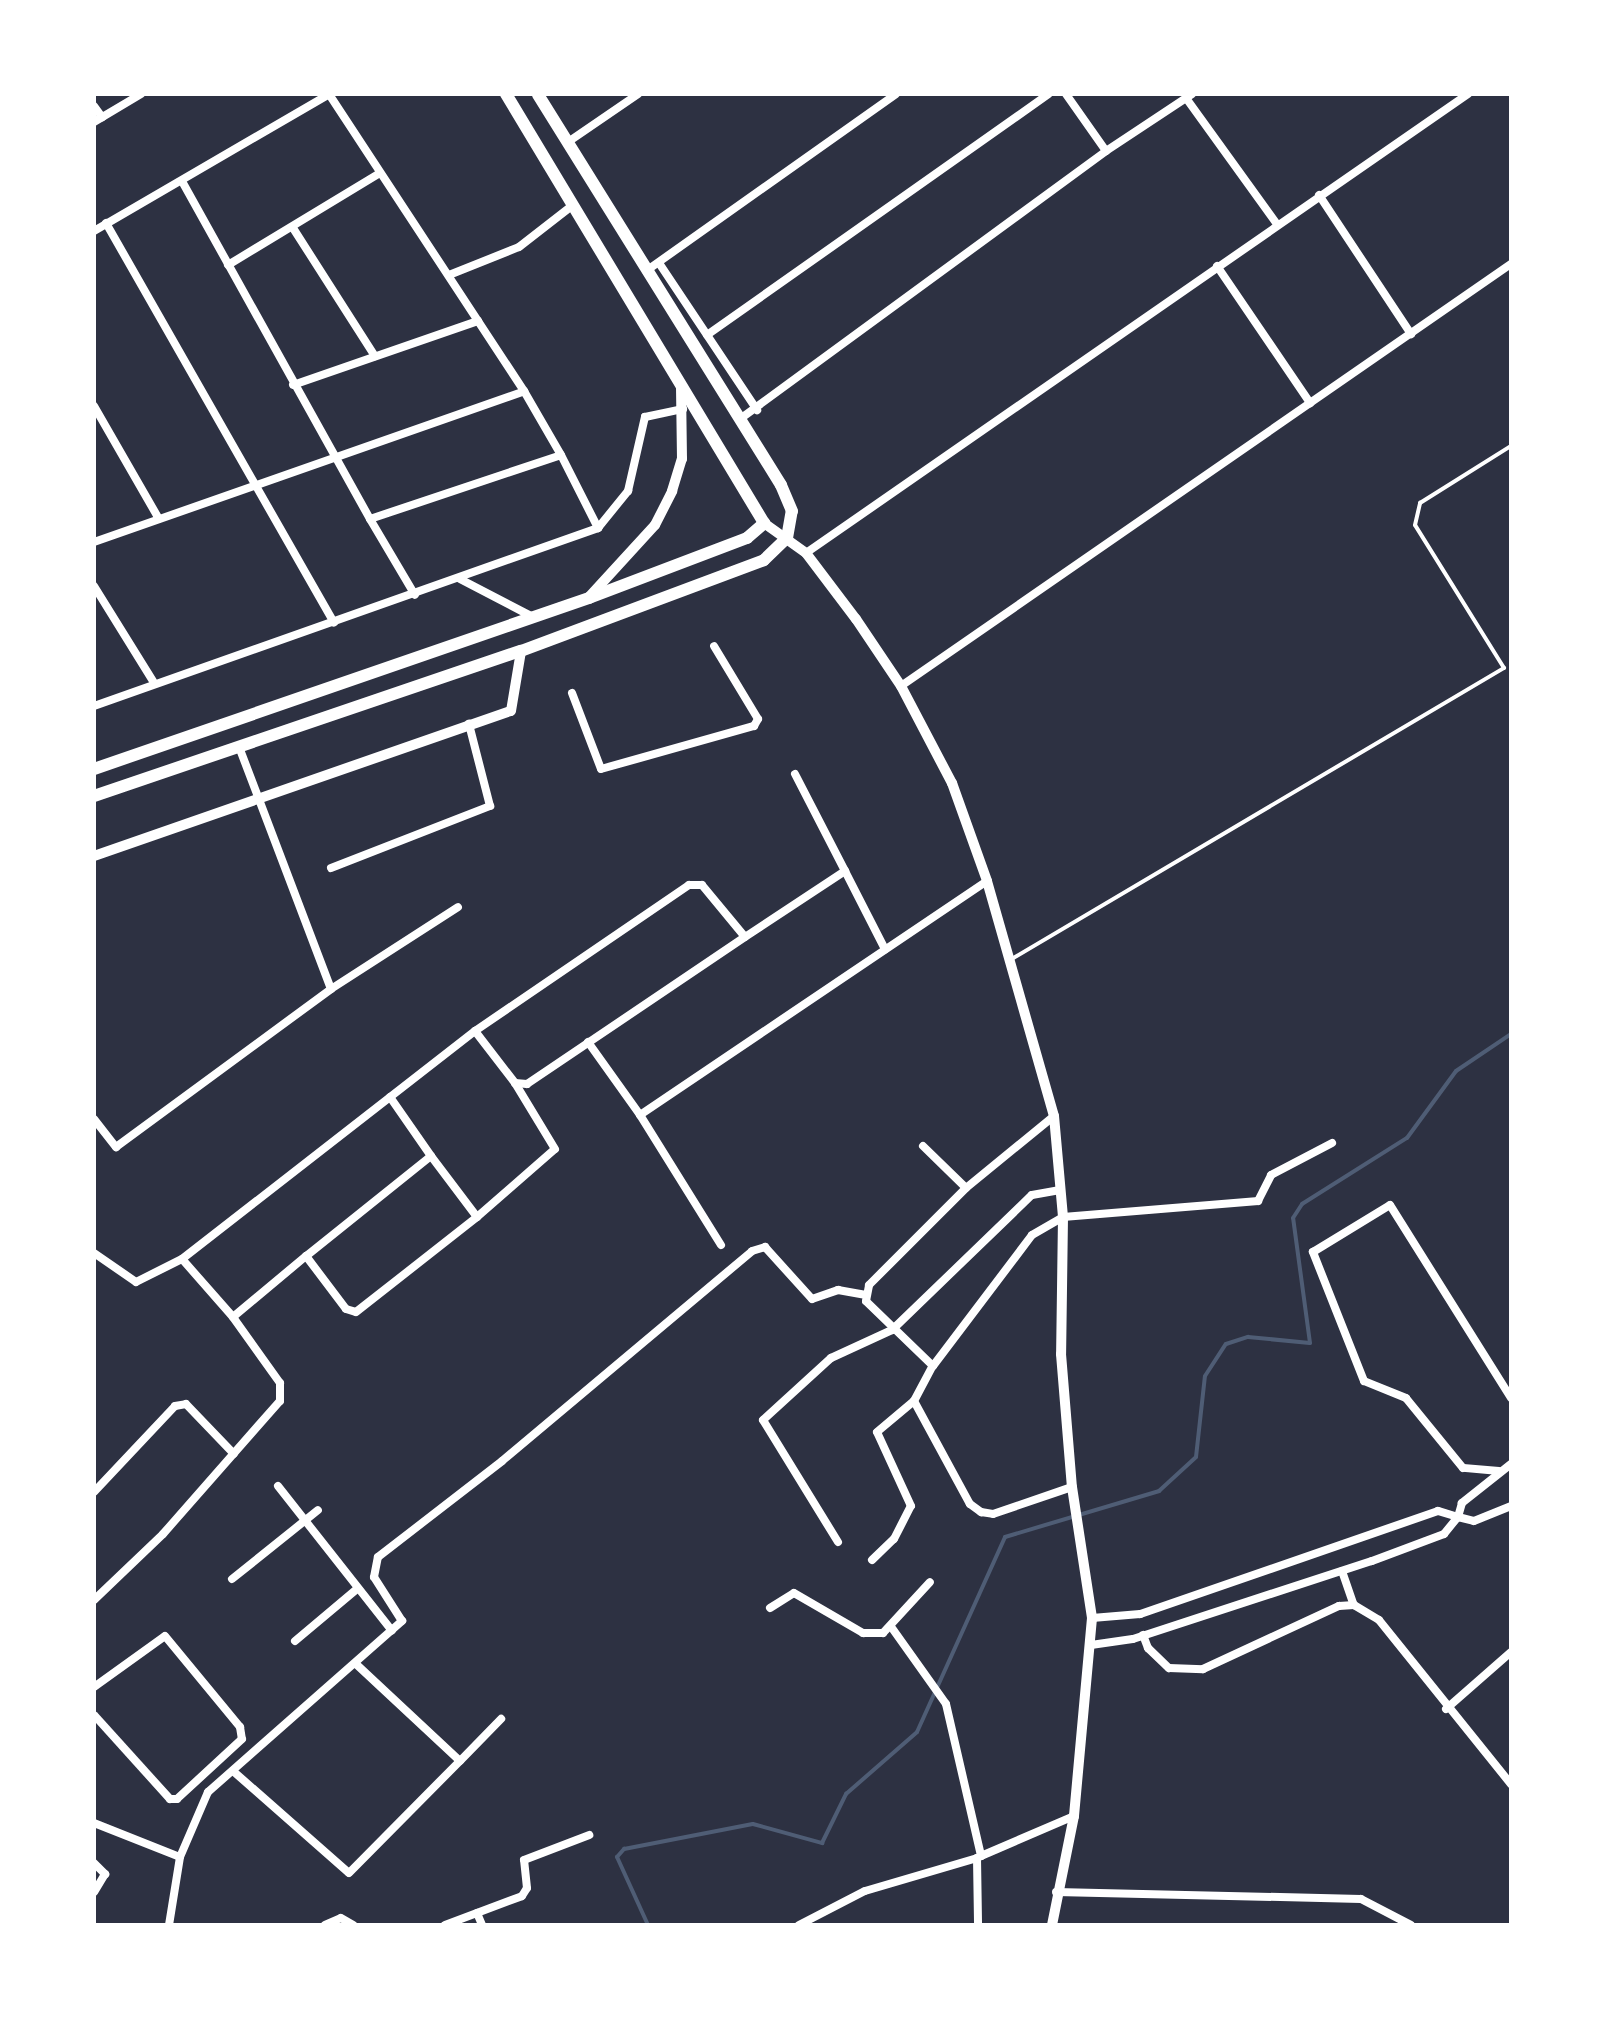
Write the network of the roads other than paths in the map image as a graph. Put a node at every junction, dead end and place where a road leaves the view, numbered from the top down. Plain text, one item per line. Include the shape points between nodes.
1 (141, 94) edge
2 (329, 94) edge
3 (506, 94) edge
4 (538, 94) edge
5 (638, 94) edge
6 (896, 94) edge
7 (1049, 94) edge
8 (1066, 94) edge
9 (1468, 94) edge
10 (1189, 96) edge
11 (94, 106) edge
12 (98, 119) edge
13 (568, 142) junction
14 (1106, 151) junction
15 (378, 174) junction
16 (183, 183) junction
17 (1319, 195) junction
18 (573, 205) junction
19 (106, 223) junction
20 (1277, 224) junction
21 (293, 228) junction
22 (94, 231) edge
23 (659, 263) junction
24 (1511, 264) edge
25 (228, 265) junction
26 (1217, 266) junction
27 (646, 271) junction
28 (449, 275) junction
29 (478, 321) junction
30 (1411, 334) junction
31 (707, 335) junction
32 (375, 356) junction
33 (680, 382) junction
34 (293, 385) junction
35 (524, 391) junction
36 (1310, 403) junction
37 (94, 406) edge
38 (683, 409) junction
39 (757, 410) junction
40 (740, 419) junction
41 (1511, 446) edge
42 (561, 455) junction
43 (333, 457) junction
44 (256, 484) junction
45 (159, 519) junction
46 (370, 519) junction
47 (764, 523) junction
48 (598, 528) junction
49 (787, 538) junction
50 (94, 542) edge
51 (806, 553) junction
52 (460, 579) junction
53 (94, 586) edge
54 (415, 595) junction
55 (589, 598) junction
56 (533, 617) junction
57 (334, 622) junction
58 (714, 646) dead end
59 (521, 651) junction
60 (153, 681) junction
61 (901, 686) junction
62 (572, 693) dead end
63 (94, 706) edge
64 (469, 724) junction
65 (239, 747) junction
66 (94, 769) edge
67 (795, 774) dead end
68 (94, 796) edge
69 (257, 796) junction
70 (94, 856) edge
71 (331, 868) dead end
72 (845, 871) junction
73 (987, 881) junction
74 (458, 907) dead end
75 (745, 937) junction
76 (885, 949) junction
77 (1010, 960) junction
78 (331, 989) junction
79 (475, 1031) junction
80 (588, 1042) junction
81 (515, 1083) junction
82 (390, 1097) junction
83 (640, 1115) junction
84 (1054, 1116) junction
85 (94, 1119) edge
86 (1332, 1143) dead end
87 (923, 1146) dead end
88 (431, 1156) junction
89 (966, 1188) junction
90 (1059, 1190) junction
91 (477, 1217) junction
92 (1063, 1217) junction
93 (721, 1245) dead end
94 (94, 1253) edge
95 (306, 1256) junction
96 (182, 1259) junction
97 (865, 1295) junction
98 (233, 1317) junction
99 (892, 1330) junction
100 (933, 1366) junction
101 (1511, 1398) edge
102 (914, 1401) junction
103 (234, 1454) junction
104 (1511, 1464) edge
105 (1499, 1471) junction
106 (278, 1486) dead end
107 (1072, 1490) junction
108 (94, 1492) edge
109 (1511, 1506) edge
110 (318, 1510) dead end
111 (1458, 1517) junction
112 (305, 1520) junction
113 (838, 1542) dead end
114 (872, 1560) dead end
115 (1342, 1571) junction
116 (232, 1579) dead end
117 (930, 1582) dead end
118 (357, 1589) junction
119 (94, 1600) edge
120 (1354, 1605) junction
121 (770, 1608) dead end
122 (1092, 1618) junction
123 (892, 1628) junction
124 (392, 1631) junction
125 (1143, 1635) junction
126 (295, 1641) dead end
127 (1091, 1645) junction
128 (1511, 1652) edge
129 (356, 1664) junction
130 (94, 1687) edge
131 (1446, 1709) junction
132 (94, 1715) edge
133 (501, 1719) dead end
134 (460, 1761) junction
135 (233, 1771) junction
136 (199, 1780) junction
137 (1511, 1784) edge
138 (208, 1792) junction
139 (1074, 1816) junction
140 (94, 1823) edge
141 (589, 1835) dead end
142 (180, 1857) junction
143 (979, 1857) junction
144 (94, 1863) edge
145 (94, 1892) edge
146 (1056, 1892) junction
147 (477, 1913) junction
148 (169, 1925) edge
149 (325, 1925) edge
150 (353, 1925) edge
151 (445, 1925) edge
152 (482, 1925) edge
153 (799, 1925) edge
154 (978, 1925) edge
155 (1052, 1925) edge
156 (1411, 1925) edge

1 - 12 street
2 - 15 street
2 - 16 street
3 - 18 main road
4 - 13 main road
5 - 13 street
6 - 23 street
7 - 31 street
8 - 14 street
9 - 17 street
10 - 14 street
10 - 20 street
11 - 12 street
13 - 27 main road
14 - 39 street
15 - 21 street
15 - 28 street
16 - 19 street
16 - 25 street
17 - 20 street
17 - 30 street
18 - 28 street via 519,247
18 - 33 main road
19 - 22 street
19 - 44 street
20 - 26 street
21 - 25 street
21 - 32 street
23 - 27 street
23 - 31 street
24 - 30 street
25 - 34 street
26 - 36 street
26 - 51 street
27 - 40 main road
28 - 29 street
29 - 32 street
29 - 35 street
30 - 36 street
31 - 39 street
32 - 34 street
33 - 38 street
33 - 47 main road
34 - 43 street
35 - 42 street
35 - 43 street
36 - 61 street
37 - 45 street
38 - 48 street via 645,417 628,491
38 - 55 street via 682,459 672,491 655,525
39 - 40 street
40 - 49 main road via 792,511
41 - 77 lane via 1420,503 1415,525 1504,668
42 - 46 street
42 - 48 street
43 - 44 street
43 - 46 street
44 - 45 street
44 - 57 street
45 - 50 street
46 - 54 street
47 - 49 street
47 - 55 main road via 747,538
48 - 52 street
49 - 51 street
49 - 59 main road via 764,560
51 - 61 street
52 - 54 street
52 - 56 street
53 - 60 street
54 - 57 street
55 - 56 main road
56 - 66 main road
57 - 60 street
58 - 62 street via 758,719 754,726 601,769
59 - 64 street via 511,711
59 - 65 main road
60 - 63 street
61 - 73 street via 952,783
64 - 69 street
64 - 71 street via 490,806
65 - 68 main road
65 - 69 street
67 - 72 street
69 - 70 street
69 - 78 street
72 - 75 street
72 - 76 street
73 - 76 street
73 - 77 street
74 - 78 street
75 - 79 street via 702,885 689,885
75 - 80 street
76 - 83 street
77 - 84 street
78 - 85 street via 116,1147
79 - 81 street
79 - 82 street
80 - 81 street via 527,1084
80 - 83 street
81 - 91 street via 555,1149
82 - 88 street
82 - 96 street
83 - 93 street
84 - 89 street
84 - 90 street
86 - 92 street via 1271,1175 1258,1201
87 - 89 street
88 - 91 street
88 - 95 street
89 - 97 street via 892,1260
90 - 92 street
90 - 99 street via 1032,1195
91 - 95 street via 356,1312 346,1309
92 - 100 street via 1032,1235 1014,1255
92 - 107 street via 1061,1354
94 - 96 street via 136,1282
95 - 98 street
96 - 98 street
97 - 99 street
97 - 124 street via 838,1290 812,1299 765,1247 733,1263 502,1461 378,1557 374,1577 402,1621
98 - 103 street via 284,1391
99 - 100 street
99 - 113 street via 831,1358 763,1420
100 - 102 street
101 - 105 street via 1390,1205 1313,1252 1364,1381 1406,1398 1463,1468
102 - 107 street via 970,1504 981,1512 993,1514
102 - 114 street via 875,1436 911,1506 894,1539
103 - 108 street via 186,1404 175,1406
103 - 119 street via 163,1534
104 - 105 street
105 - 111 street via 1462,1503
106 - 112 street
107 - 122 street
109 - 111 street via 1474,1521
110 - 112 street
111 - 115 street via 1444,1534
111 - 122 street via 1438,1511 1140,1614
112 - 116 street
112 - 118 street
115 - 120 street
115 - 125 street
117 - 123 street
118 - 124 street
118 - 126 street
120 - 125 street via 1339,1606 1203,1669 1169,1668 1148,1648
120 - 131 street via 1379,1620
121 - 123 street via 794,1593 863,1633
122 - 127 street
123 - 143 street via 941,1695
124 - 129 street
125 - 127 street
127 - 139 street
128 - 131 street
129 - 134 street
129 - 135 street
130 - 136 street via 158,1639 172,1642 242,1732 239,1743
131 - 137 street
132 - 136 street via 163,1798 177,1799
133 - 134 street
134 - 135 street via 349,1873
135 - 138 street
136 - 138 street
138 - 142 street
139 - 143 street
139 - 146 street
140 - 142 street
141 - 147 street via 524,1860 526,1893
142 - 148 street
143 - 153 street via 865,1891
143 - 154 street
144 - 145 street via 105,1874
146 - 155 street
146 - 156 street via 1361,1899
147 - 151 street
147 - 152 street
149 - 150 street via 341,1918

